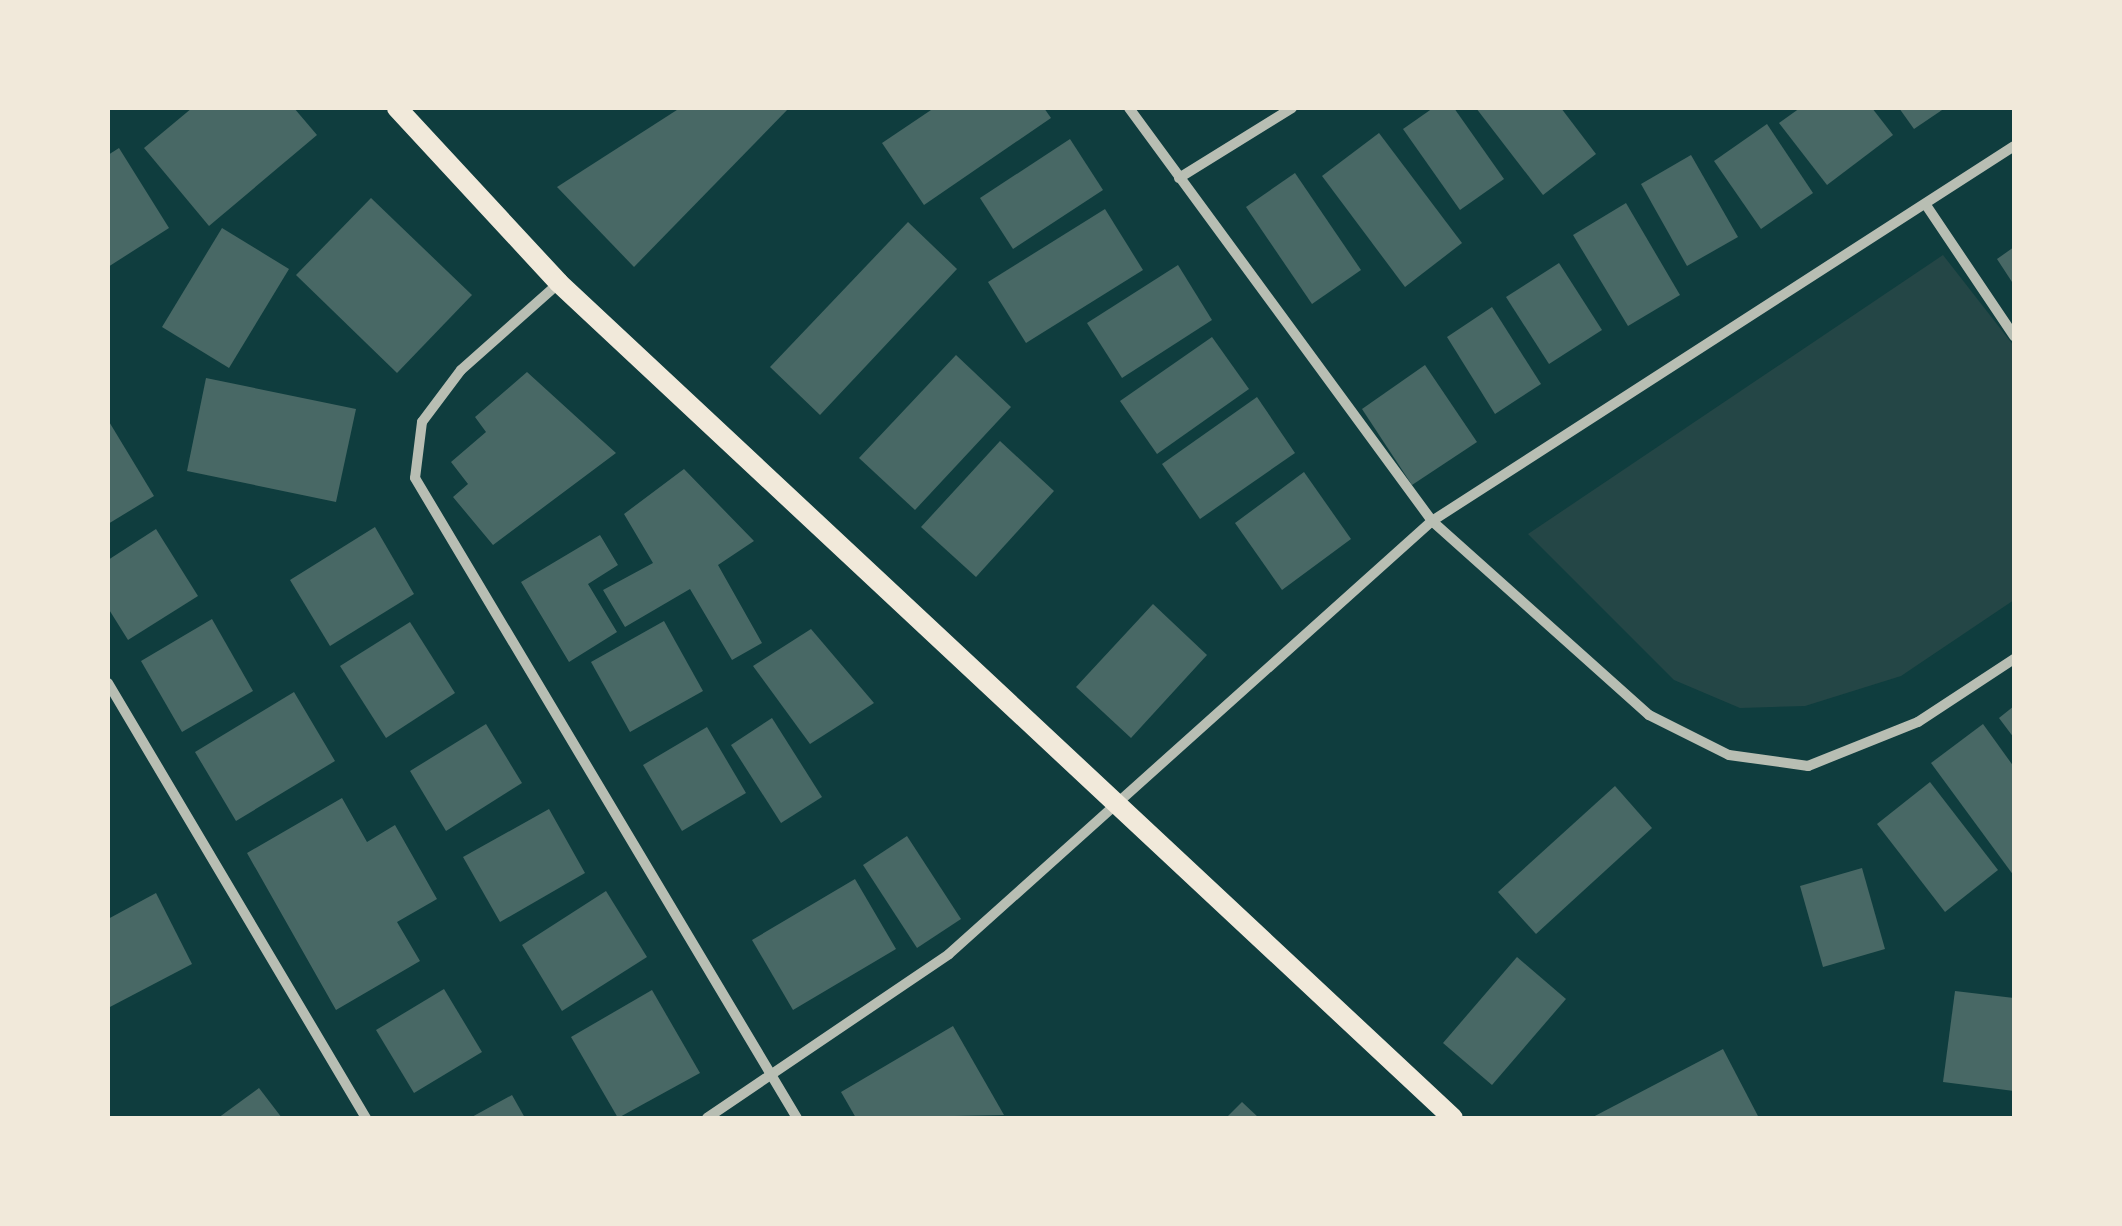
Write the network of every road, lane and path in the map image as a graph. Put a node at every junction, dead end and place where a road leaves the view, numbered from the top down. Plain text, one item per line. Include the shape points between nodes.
1 (396, 108) edge
2 (1129, 108) edge
3 (1292, 108) edge
4 (2014, 146) edge
5 (1180, 178) junction
6 (1926, 205) junction
7 (559, 283) junction
8 (2014, 336) edge
9 (1432, 521) junction
10 (2014, 659) edge
11 (108, 683) edge
12 (1114, 804) junction
13 (773, 1078) junction
14 (366, 1118) edge
15 (707, 1118) edge
16 (798, 1118) edge
17 (1453, 1118) edge

1 - 7 main road
2 - 5 street
3 - 5 street
4 - 6 street
5 - 9 street
6 - 8 street
6 - 9 street
7 - 12 main road
7 - 13 street via 461,370 422,422 416,478
9 - 10 street via 1649,715 1729,755 1808,766 1918,722
9 - 12 street
11 - 14 street
12 - 13 street via 949,954
12 - 17 main road
13 - 15 street
13 - 16 street

